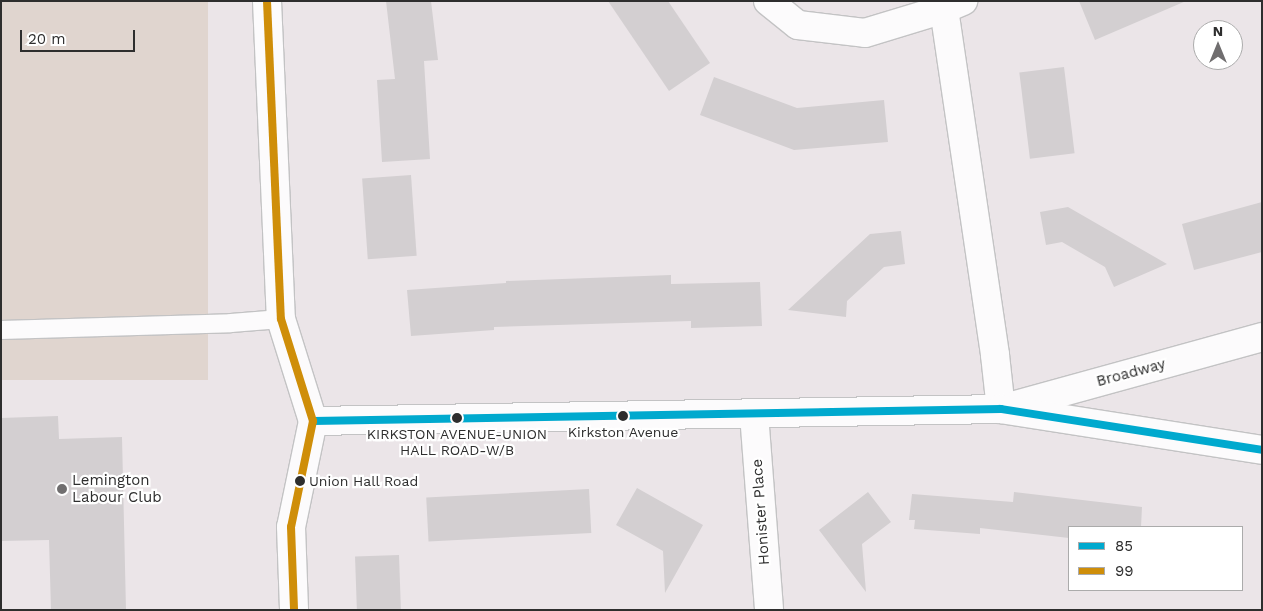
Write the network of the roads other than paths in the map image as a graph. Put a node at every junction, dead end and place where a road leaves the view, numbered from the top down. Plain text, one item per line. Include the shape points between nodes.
1 (267, 1) edge
2 (768, 1) edge
3 (953, 5) edge
4 (281, 319) junction
5 (1, 330) edge
6 (1262, 337) edge
7 (1001, 409) junction
8 (754, 414) junction
9 (314, 421) junction
10 (1262, 450) edge
11 (294, 610) edge
12 (769, 610) edge

1 - 4 street
2 - 3 street via 798,25 865,33
3 - 7 street
4 - 5 lane
4 - 9 street
6 - 7 street, Broadway
7 - 8 street
7 - 10 street
8 - 9 street
8 - 12 street, Honister Place
9 - 11 street via 291,527

